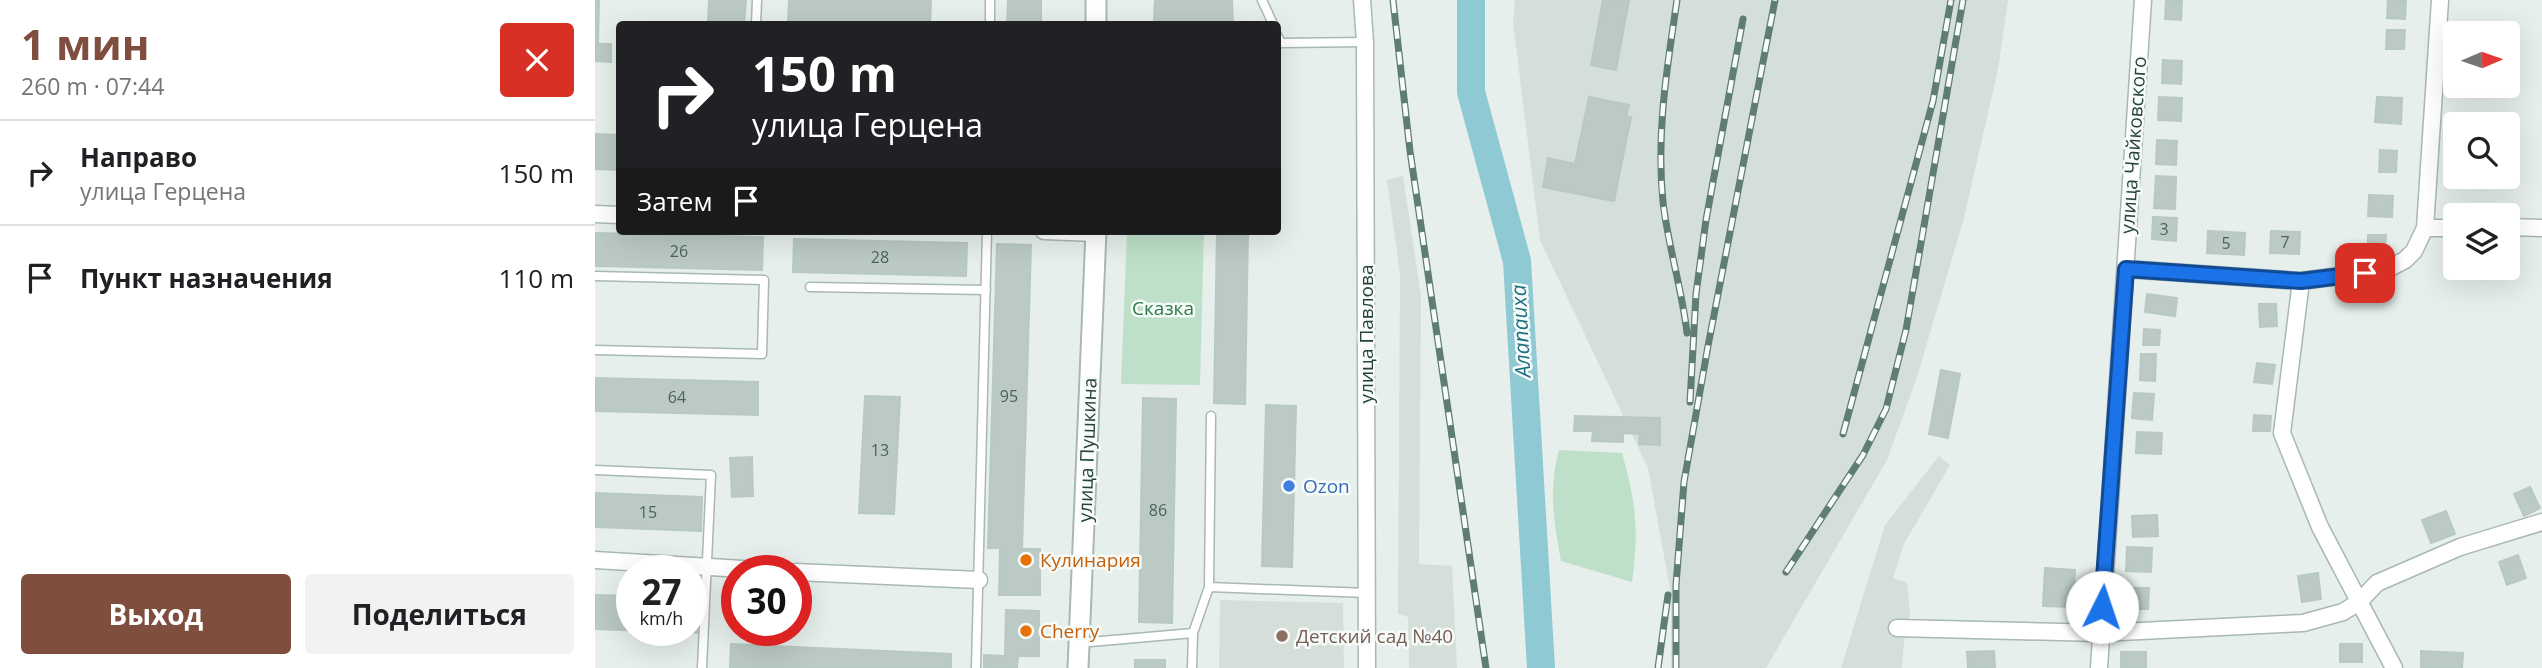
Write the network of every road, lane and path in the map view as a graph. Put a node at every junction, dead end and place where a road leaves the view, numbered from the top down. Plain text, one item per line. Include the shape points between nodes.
1 (757, 0) edge
2 (990, 0) edge
3 (1096, 0) edge
4 (1262, 0) edge
5 (1361, 0) edge
6 (2143, 0) edge
7 (2439, 0) edge
8 (756, 21) edge
9 (990, 21) edge
10 (1096, 21) edge
11 (1272, 21) edge
12 (1364, 42) junction
13 (1281, 43) edge
14 (595, 214) edge
15 (616, 215) edge
16 (2520, 227) edge
17 (2425, 228) junction
18 (2443, 228) edge
19 (2542, 228) edge
20 (988, 235) edge
21 (1096, 235) edge
22 (2126, 269) junction
23 (595, 276) edge
24 (2301, 281) junction
25 (810, 287) dead end
26 (986, 290) junction
27 (595, 350) edge
28 (1211, 416) dead end
29 (595, 470) edge
30 (2542, 522) edge
31 (595, 561) edge
32 (708, 568) junction
33 (721, 569) edge
34 (812, 573) edge
35 (979, 580) junction
36 (1209, 587) junction
37 (1367, 593) junction
38 (2359, 602) junction
39 (1897, 628) dead end
40 (1193, 633) junction
41 (2100, 633) junction
42 (1079, 643) junction
43 (702, 668) edge
44 (976, 668) edge
45 (1078, 668) edge
46 (1192, 668) edge
47 (1367, 668) edge
48 (2099, 668) edge
49 (2394, 668) edge

1 - 8 lane
2 - 9 lane
3 - 10 street
4 - 11 lane
5 - 12 street, улица Павлова
6 - 22 street, улица Чайковского
7 - 17 street
12 - 13 lane
12 - 37 street, улица Павлова
14 - 15 street
16 - 19 street
17 - 18 street
17 - 24 street via 2406,260 2386,270
20 - 26 lane
21 - 42 street, улица Пушкина
22 - 24 street
22 - 41 street, улица Чайковского
23 - 27 lane via 764,281 762,354
24 - 38 street via 2282,433 2320,527
25 - 26 lane
26 - 35 lane
28 - 36 lane
29 - 32 lane via 711,475
30 - 38 street via 2460,547 2388,578
31 - 32 street
32 - 33 street
32 - 43 lane
34 - 35 street
35 - 44 lane
36 - 37 lane
36 - 40 lane
37 - 47 street, улица Павлова
38 - 41 street via 2343,612 2303,623
38 - 49 street
39 - 41 street
40 - 42 lane
40 - 46 lane
41 - 48 street, улица Чайковского
42 - 45 street, улица Пушкина

